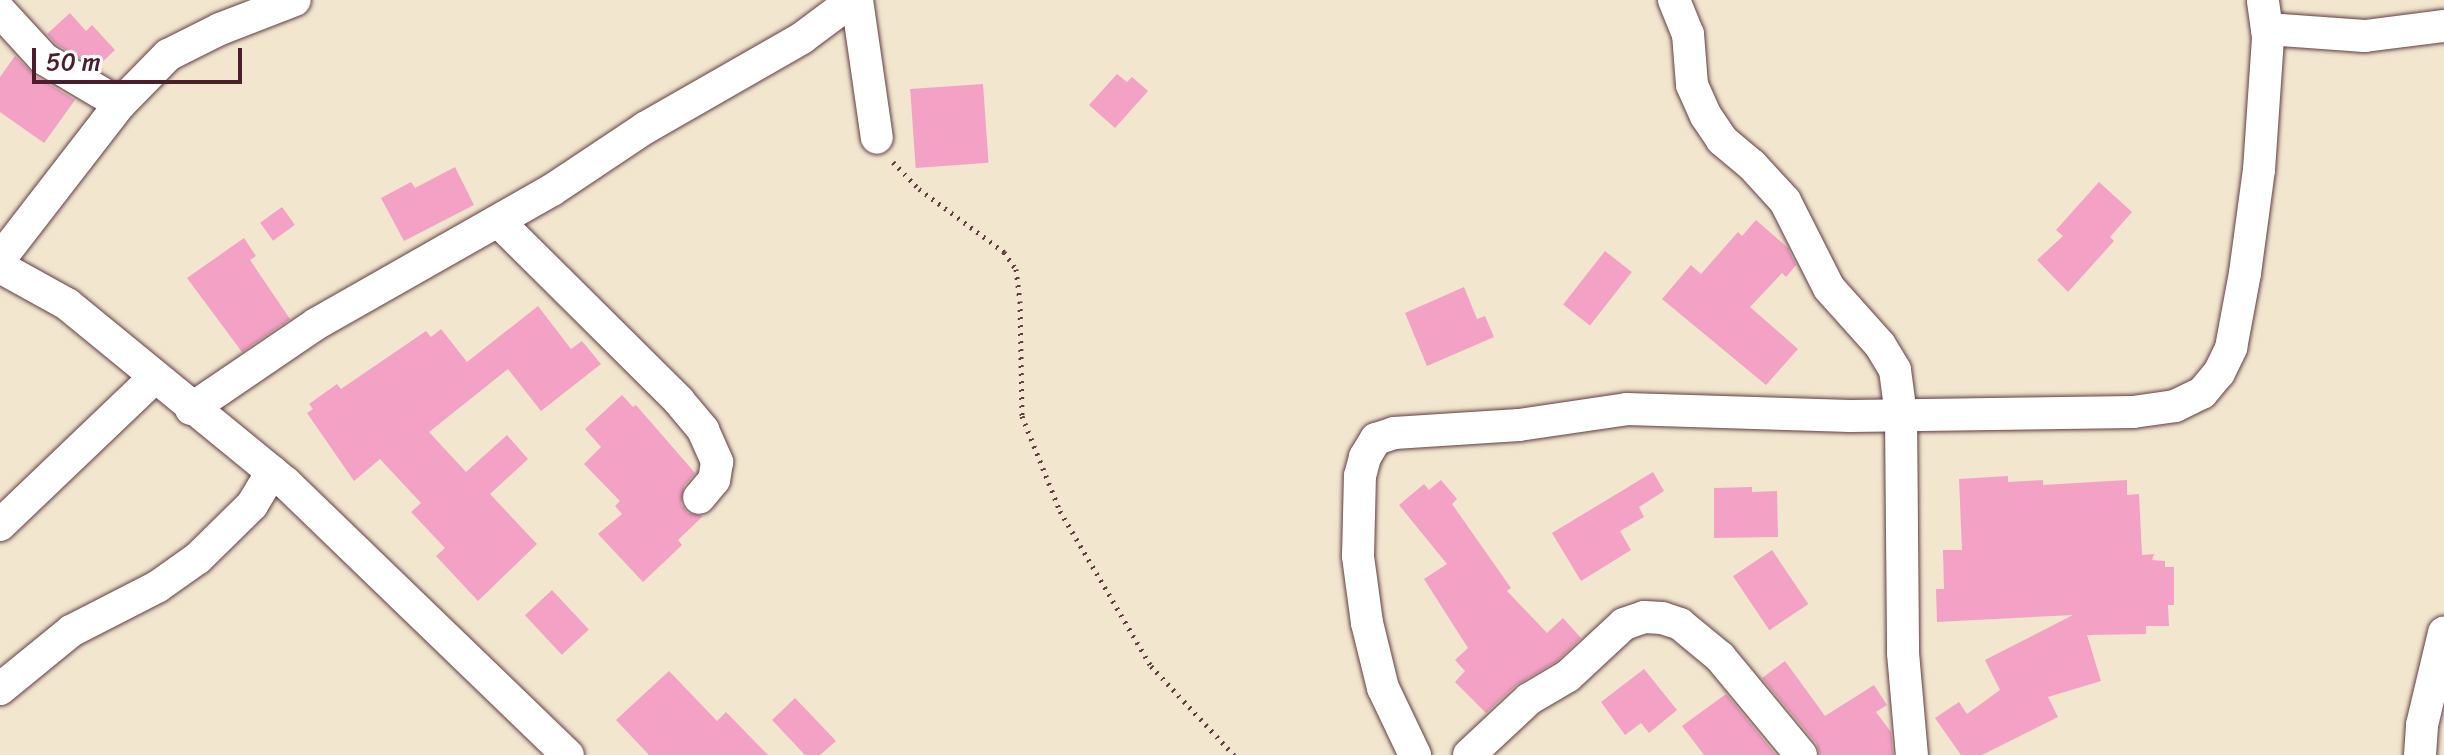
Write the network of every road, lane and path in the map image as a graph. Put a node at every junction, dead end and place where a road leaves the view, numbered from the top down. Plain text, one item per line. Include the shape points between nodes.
1 (295, 0) edge
2 (855, 0) edge
3 (1674, 0) edge
4 (0, 11) edge
5 (2265, 14) edge
6 (2444, 26) edge
7 (120, 104) junction
8 (877, 138) joint
9 (499, 222) junction
10 (1, 258) edge
11 (154, 378) junction
12 (191, 409) junction
13 (1901, 415) junction
14 (272, 472) junction
15 (699, 498) dead end
16 (0, 525) edge
17 (2444, 633) edge
18 (0, 689) edge
19 (568, 755) edge
20 (1234, 755) edge
21 (1415, 755) edge
22 (1469, 755) edge
23 (1801, 755) edge
24 (1912, 755) edge
25 (2420, 755) edge

1 - 7 street via 168,55
2 - 8 street
2 - 9 street via 802,38 645,128
3 - 13 street via 1688,34 1692,85 1706,116 1722,140 1785,201 1829,288 1880,345 1895,370
4 - 7 street via 44,59
5 - 6 street via 2365,36
5 - 13 street via 2259,170 2245,273 2231,348 2202,393 2175,406 2133,412
7 - 10 street
8 - 20 path via 897,169 1004,252 1016,269 1022,416 1060,511 1151,666
9 - 12 street via 316,324
9 - 15 street via 703,430 717,462 714,480
10 - 11 street via 67,304
11 - 12 street
11 - 16 street
12 - 14 street
13 - 21 street via 1627,409 1376,439 1360,476 1358,556 1383,688
13 - 24 street via 1900,584
14 - 18 street via 252,505 198,558 157,587 71,631
14 - 19 street
17 - 25 street
22 - 23 street via 1529,699 1568,676 1624,624 1644,617 1680,624 1720,657

